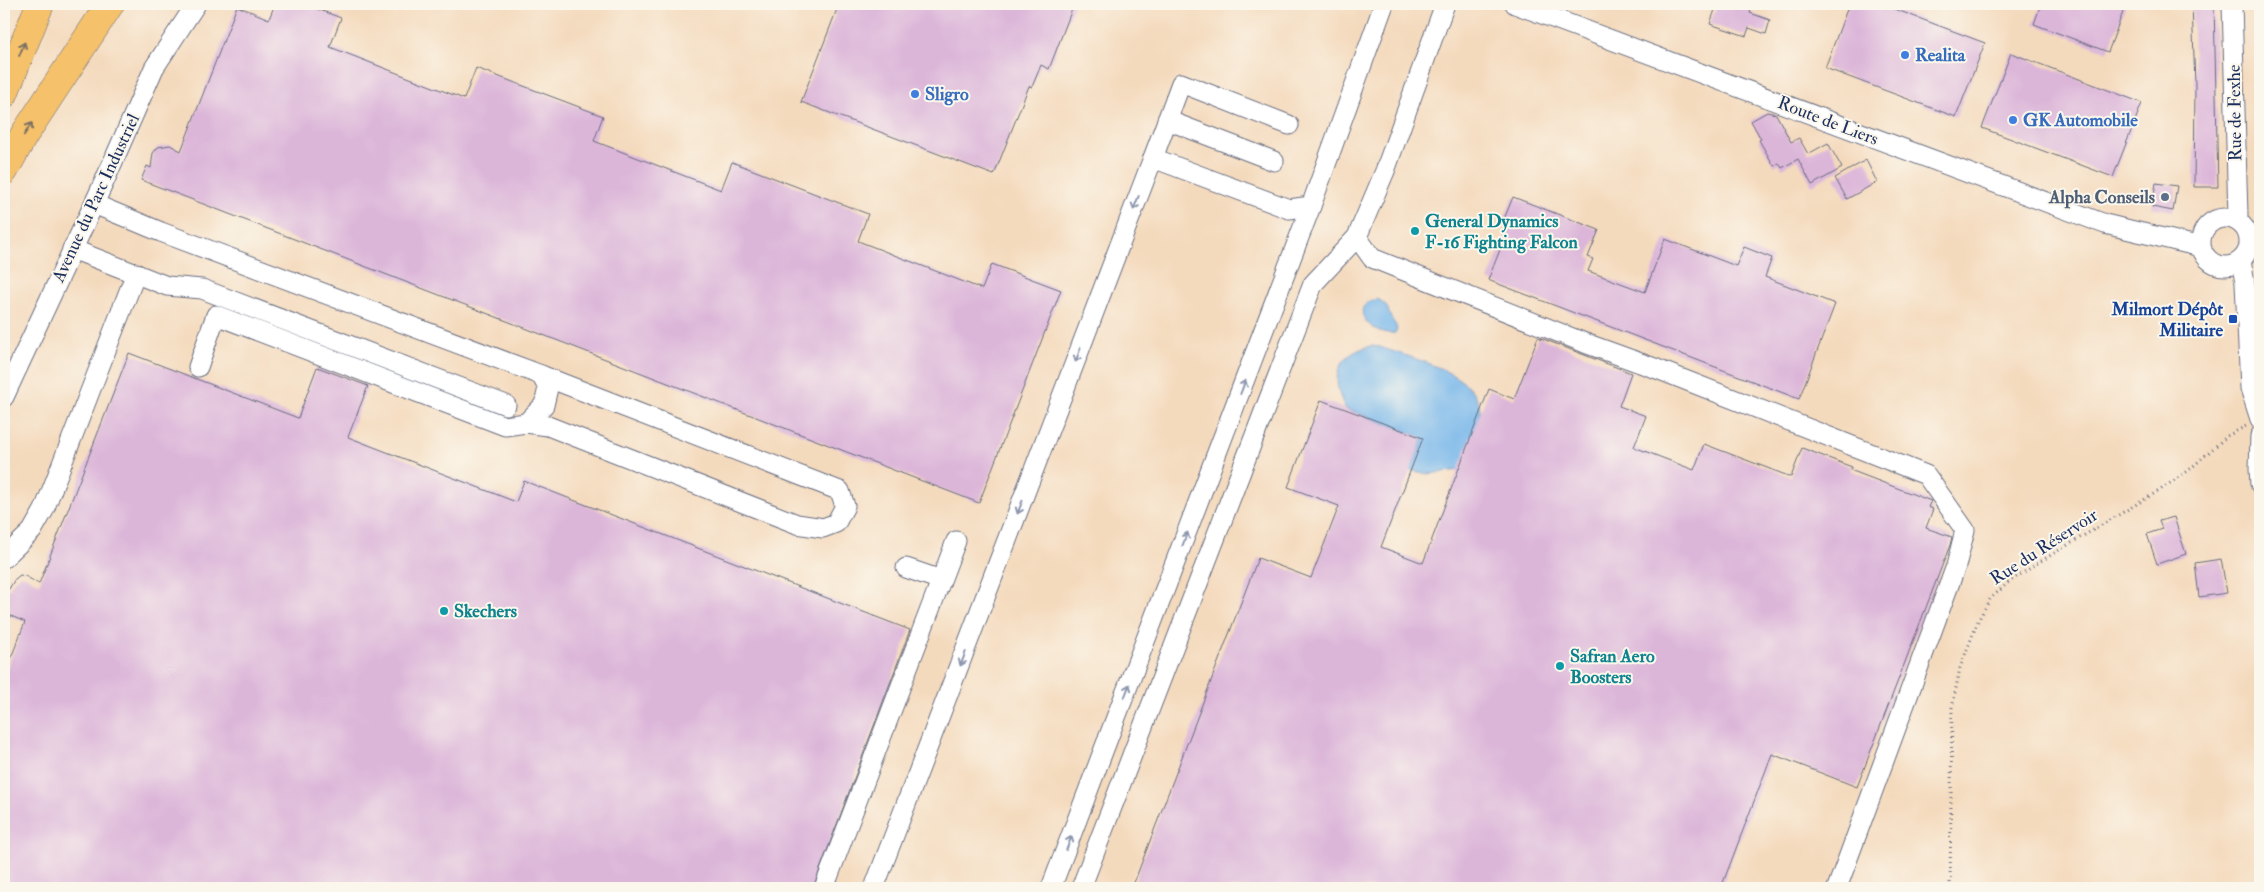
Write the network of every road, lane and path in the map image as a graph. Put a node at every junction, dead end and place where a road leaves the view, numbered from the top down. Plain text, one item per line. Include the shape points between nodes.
1 (40, 4) edge
2 (110, 4) edge
3 (196, 4) edge
4 (1384, 4) edge
5 (1445, 4) edge
6 (1515, 4) edge
7 (2232, 4) edge
8 (4, 94) edge
9 (1168, 120) junction
10 (1289, 125) dead end
11 (1154, 158) junction
12 (1274, 161) dead end
13 (4, 171) edge
14 (94, 204) junction
15 (1311, 206) junction
16 (2233, 219) junction
17 (2254, 234) edge
18 (1357, 237) junction
19 (2202, 239) junction
20 (72, 249) junction
21 (2239, 266) junction
22 (136, 273) junction
23 (198, 368) dead end
24 (541, 375) junction
25 (4, 397) edge
26 (506, 405) dead end
27 (526, 423) junction
28 (2258, 426) edge
29 (2260, 484) edge
30 (956, 541) dead end
31 (4, 558) edge
32 (906, 568) dead end
33 (941, 580) junction
34 (824, 888) edge
35 (874, 888) edge
36 (1051, 888) edge
37 (1081, 888) edge
38 (1837, 888) edge
39 (1950, 888) edge

8 -> 1 highway
13 -> 2 highway
3 - 14 street, Avenue du Parc Industriel via 154,68
4 - 15 street
5 - 18 street via 1385,171
6 - 19 street, Route de Liers via 2096,221 2144,234 2176,234
7 - 16 street, Rue de Fexhe via 2238,216
9 - 10 street via 1181,83
9 - 11 street
9 - 12 street
11 - 15 street via 1289,209
11 -> 35 street
14 - 20 street, Avenue du Parc Industriel
14 - 24 street
36 -> 15 street
16 - 17 street
16 - 19 street, Route de Liers via 2211,222
17 - 21 street
18 - 37 street via 1312,284
18 - 38 street via 1372,258 1926,475 1965,530 1956,566
19 - 21 street via 2208,259 2220,266
20 - 22 street
20 - 25 street, Avenue du Parc Industriel
21 - 28 street via 2250,388
22 - 26 street via 167,286 202,288
22 - 31 street via 44,510 32,531
23 - 27 street via 216,315 505,426
24 - 27 street via 548,388 544,405
24 - 27 street via 840,491 845,506 836,523 823,528 796,524 548,426
28 - 29 street
28 - 39 path, Rue du Réservoir via 2241,427 2227,436 2188,471 2041,561 1990,599 1960,668 1952,708
30 - 33 street
32 - 33 street
33 - 34 street

